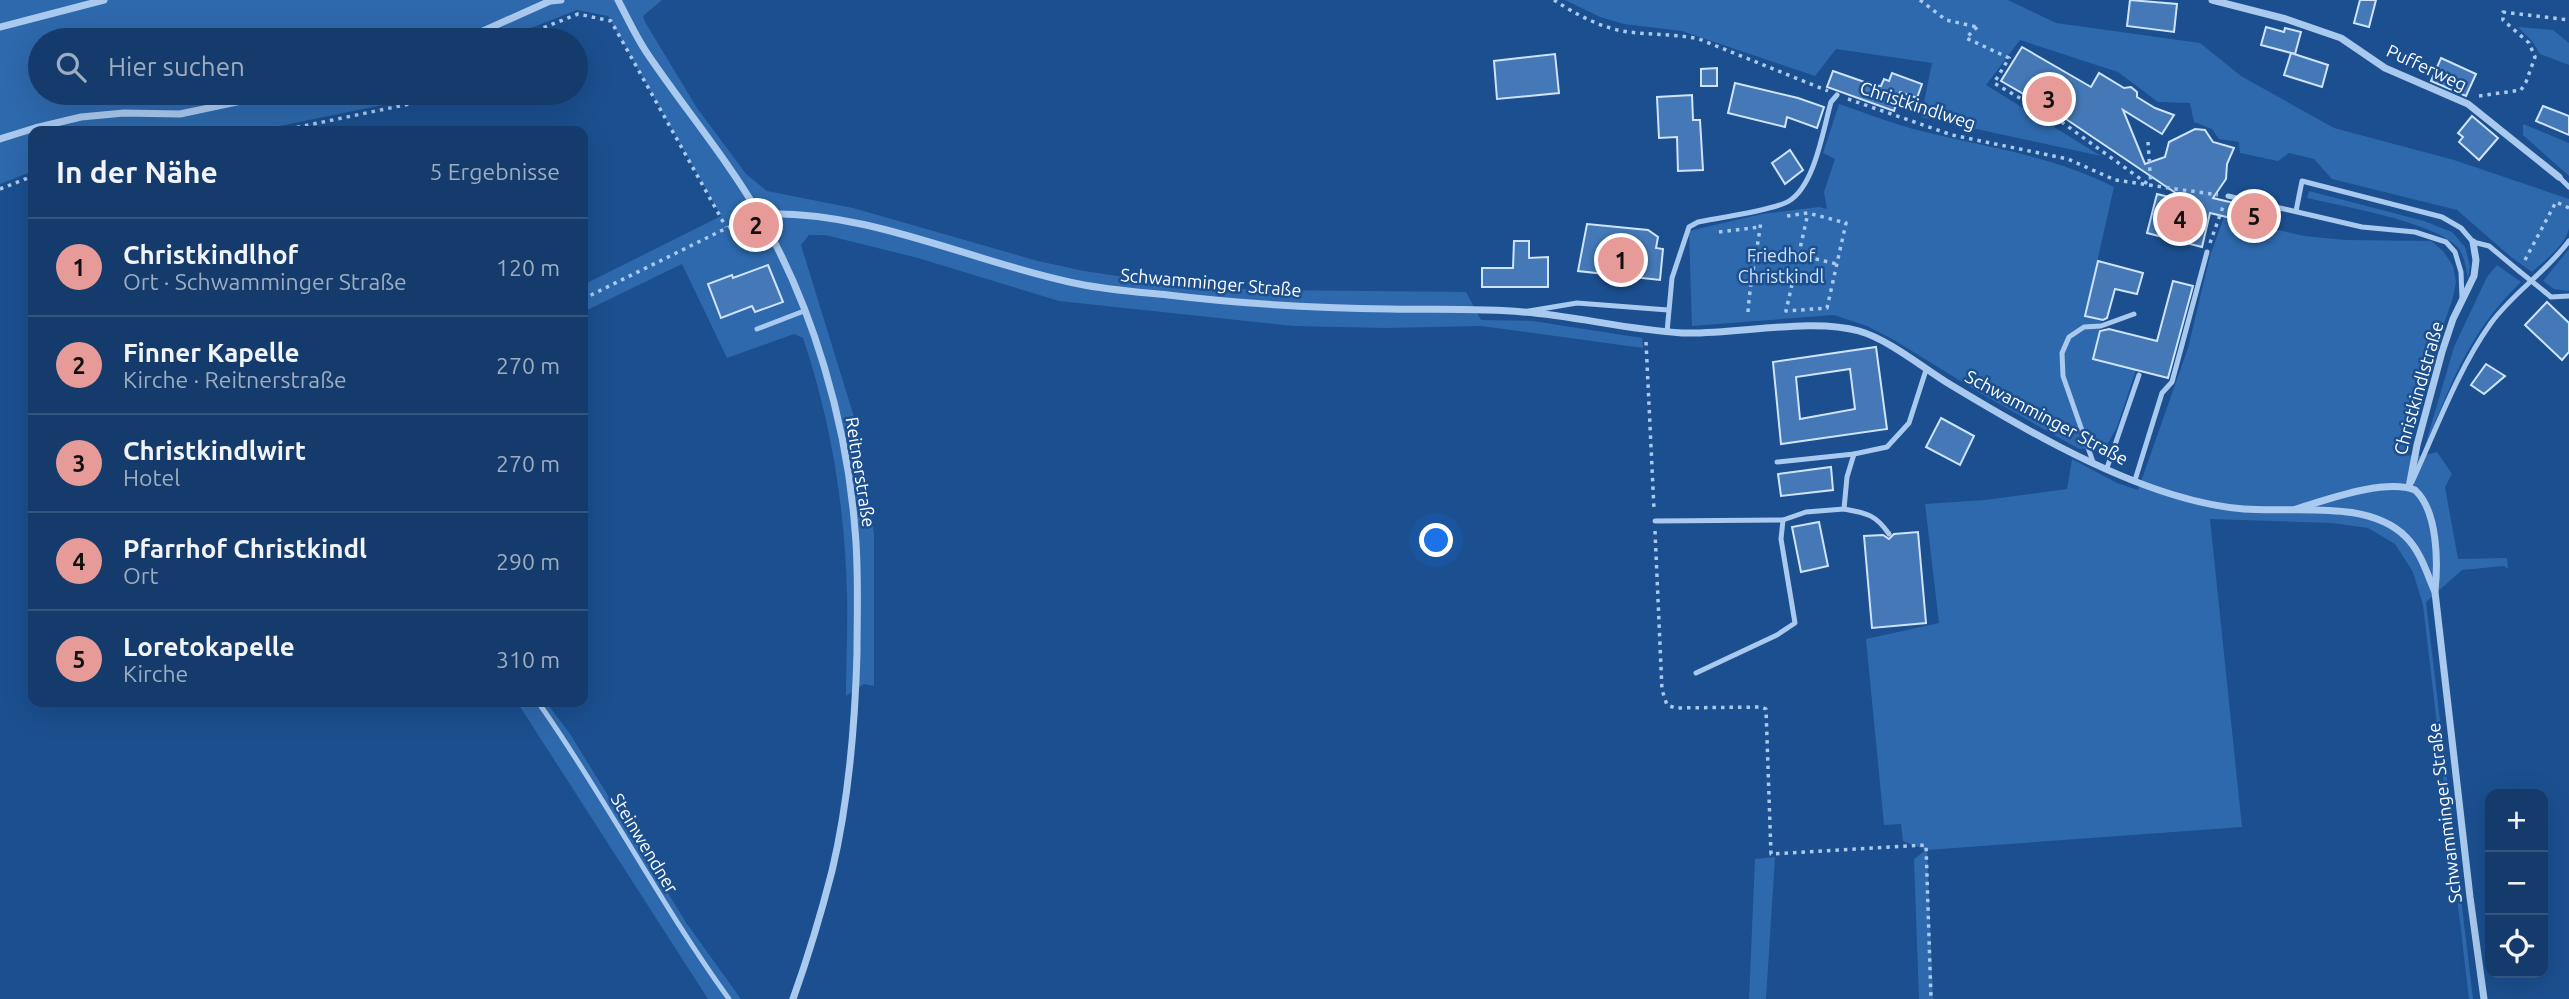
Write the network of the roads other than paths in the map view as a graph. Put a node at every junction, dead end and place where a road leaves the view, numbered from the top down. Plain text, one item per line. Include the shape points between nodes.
1 (104, 0) edge
2 (561, 0) edge
3 (618, 0) edge
4 (2212, 0) edge
5 (0, 27) edge
6 (490, 28) edge
7 (1837, 94) road end
8 (223, 105) edge
9 (48, 126) edge
10 (28, 131) edge
11 (0, 139) edge
12 (2559, 177) joint
13 (2569, 187) edge
14 (2228, 197) road end
15 (2296, 211) junction
16 (759, 214) junction
17 (2569, 241) edge
18 (2473, 242) junction
19 (2207, 251) road end
20 (2569, 296) edge
21 (2462, 299) junction
22 (1668, 310) junction
23 (804, 311) junction
24 (1524, 312) junction
25 (2134, 314) dead end
26 (757, 329) dead end
27 (1667, 332) junction
28 (1926, 370) junction
29 (2139, 375) dead end
30 (1854, 454) junction
31 (1777, 462) dead end
32 (2093, 462) junction
33 (2107, 468) junction
34 (2135, 480) junction
35 (2409, 487) junction
36 (1844, 509) junction
37 (2291, 511) junction
38 (1783, 520) junction
39 (1655, 521) road end
40 (1889, 534) dead end
41 (2435, 592) junction
42 (1696, 673) dead end
43 (542, 707) edge
44 (729, 999) edge
45 (793, 999) edge
46 (2484, 999) edge

1 - 5 street
2 - 6 street
3 - 16 street, Reitnerstraße via 648,55
4 - 12 street, Pufferweg via 2330,32 2385,68 2468,104
7 - 22 lane via 1803,188 1788,202 1689,226 1672,278
8 - 9 street via 180,114 81,117
10 - 11 street
12 - 13 lane, Pufferweg
14 - 15 lane
15 - 18 lane via 2302,181 2442,217
15 - 21 lane via 2362,227 2415,232 2445,242 2455,252 2461,272
16 - 23 street, Reitnerstraße
16 - 24 street, Schwamminger Straße via 818,216 896,233 1041,275 1116,289 1293,307
17 - 35 lane via 2503,308 2481,338
18 - 20 lane, bridge via 2489,246 2551,297
18 - 21 street via 2474,276
19 - 34 lane via 2172,382 2162,393
21 - 35 street, Christkindlstraße via 2442,352
22 - 24 lane via 1577,303
22 - 27 lane
23 - 26 lane
23 - 45 street, Reitnerstraße via 839,421 855,530 858,589 853,743 845,806 832,870
24 - 27 street, Schwamminger Straße
25 - 32 lane via 2084,327 2069,337 2062,352 2063,376
27 - 28 street, Schwamminger Straße via 1847,329 1880,340
28 - 30 lane via 1909,423 1887,447
28 - 32 street, Schwamminger Straße
29 - 33 lane
30 - 31 lane
30 - 36 lane
32 - 33 street, Schwamminger Straße
33 - 34 street, Schwamminger Straße
34 - 37 street, Schwamminger Straße via 2207,504
35 - 37 street via 2337,496
35 - 41 street via 2420,494 2433,531
36 - 38 lane via 1807,512
36 - 40 lane via 1880,520
37 - 41 street, Schwamminger Straße via 2347,512 2387,523 2417,551
38 - 39 lane
38 - 42 lane via 1795,623
41 - 46 street, Schwamminger Straße
43 - 44 lane, Steinwendner

